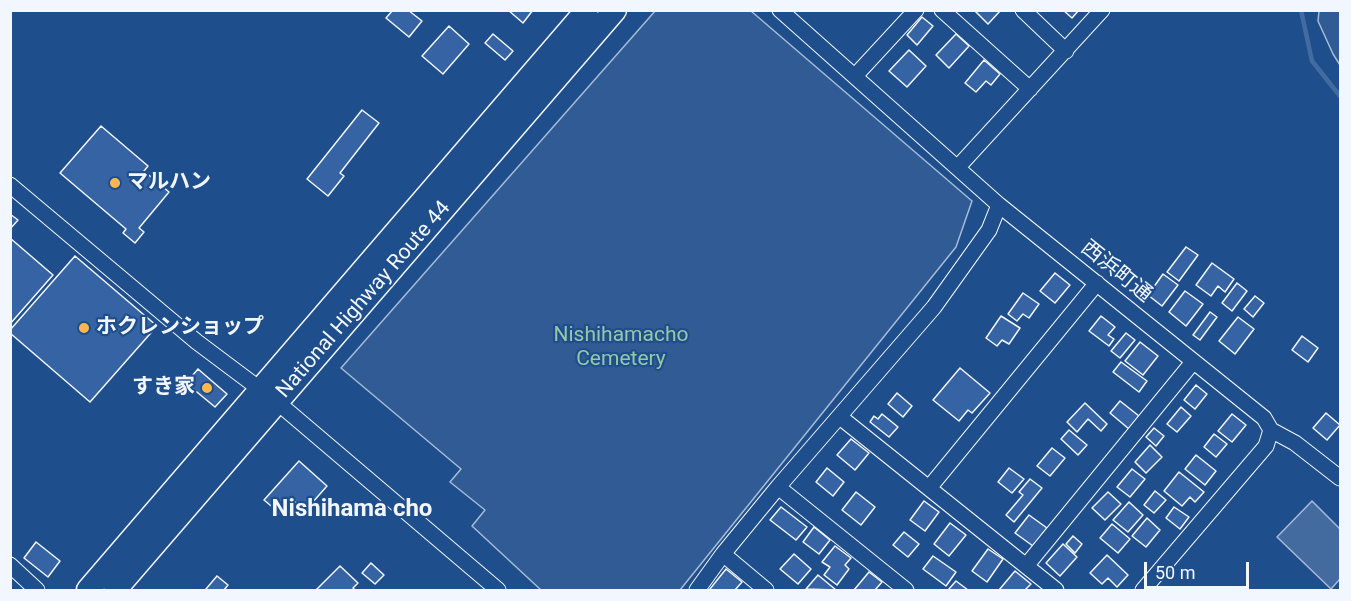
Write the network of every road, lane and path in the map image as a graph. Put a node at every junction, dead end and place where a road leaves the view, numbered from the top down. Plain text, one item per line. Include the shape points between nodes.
1 (587, 10) edge
2 (615, 10) edge
3 (780, 10) edge
4 (916, 10) edge
5 (942, 10) edge
6 (1023, 10) edge
7 (1102, 10) edge
8 (1066, 51) junction
9 (855, 76) junction
10 (1030, 89) junction
11 (957, 167) junction
12 (10, 185) edge
13 (999, 205) junction
14 (1097, 283) junction
15 (1193, 362) junction
16 (268, 396) junction
17 (840, 417) junction
18 (1271, 430) junction
19 (1341, 478) edge
20 (778, 487) junction
21 (929, 488) junction
22 (723, 554) junction
23 (10, 565) edge
24 (1026, 566) junction
25 (37, 591) edge
26 (88, 591) edge
27 (115, 591) edge
28 (498, 591) edge
29 (697, 591) edge
30 (766, 591) edge
31 (906, 591) edge
32 (1056, 591) edge
33 (1143, 591) edge

1 - 16 highway, National Highway Route 44
2 - 16 highway, National Highway Route 44
3 - 9 street, 西浜町通
4 - 9 street
5 - 10 street
6 - 8 street
7 - 8 street
8 - 10 street
9 - 11 street, 西浜町通
10 - 11 street
11 - 13 street, 西浜町通
12 - 16 street via 197,342
13 - 14 street, 西浜町通
13 - 17 street via 989,230 934,307
14 - 15 street, 西浜町通
14 - 21 street
15 - 18 street, 西浜町通 via 1264,418
15 - 24 street
16 - 26 highway, National Highway Route 44
16 - 27 highway, National Highway Route 44
16 - 28 street
17 - 20 street
17 - 21 street
18 - 19 street, 西浜町通
18 - 33 street via 1266,446
20 - 22 street
20 - 31 street
21 - 24 street
22 - 29 street
22 - 30 street
23 - 25 street
24 - 32 street

